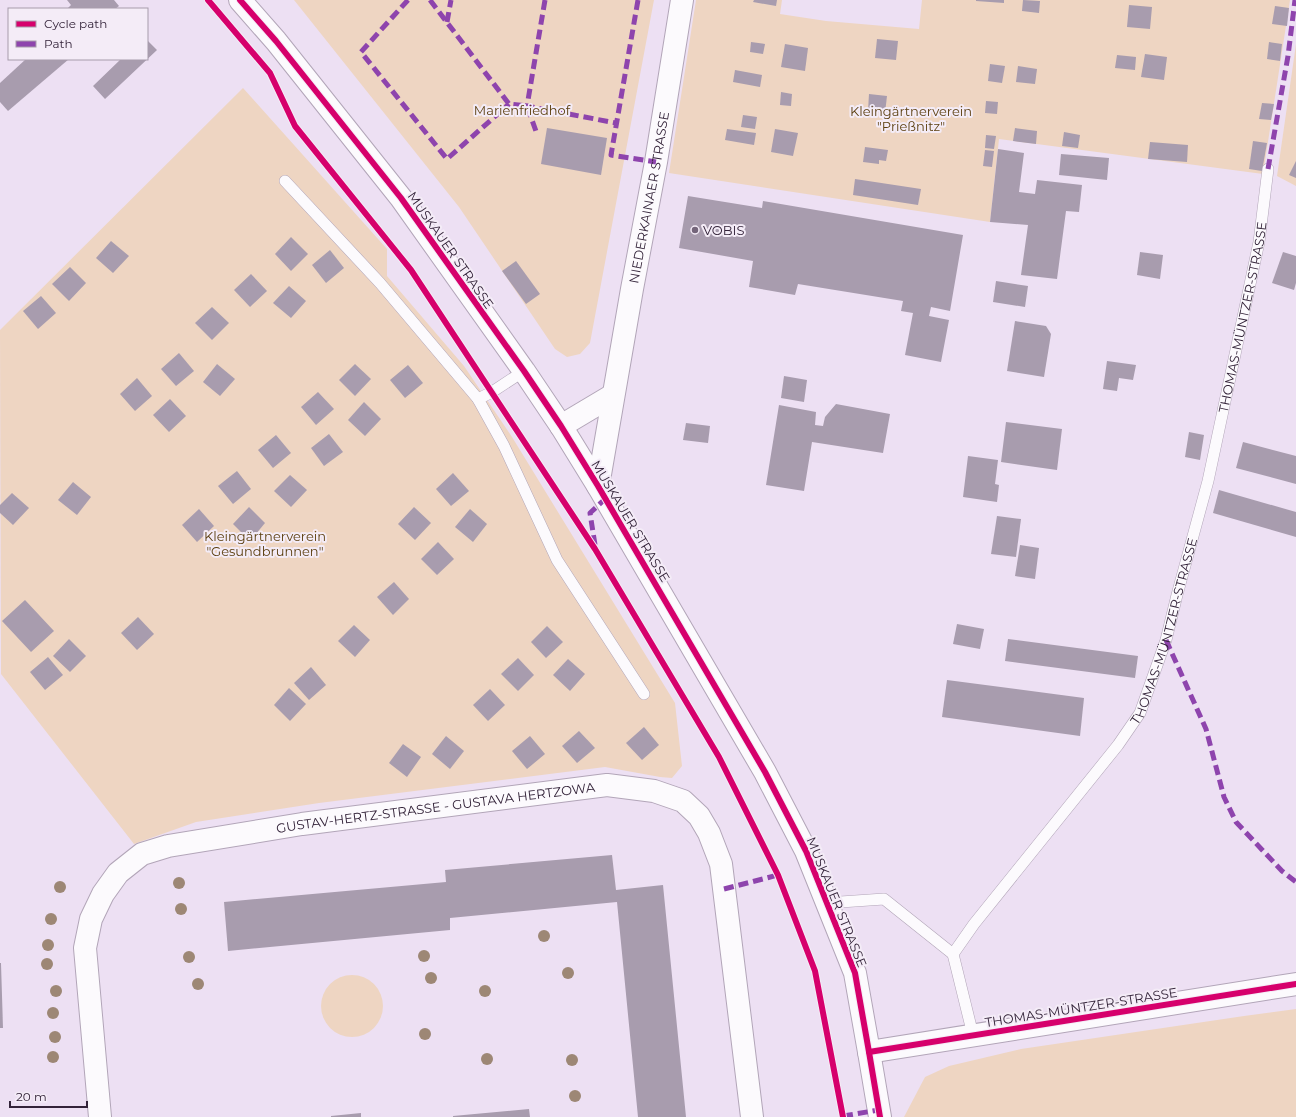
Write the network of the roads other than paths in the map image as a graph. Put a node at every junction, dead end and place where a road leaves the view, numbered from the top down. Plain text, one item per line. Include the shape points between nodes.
1 (240, 0) edge
2 (682, 0) edge
3 (1268, 169) dead end
4 (285, 181) dead end
5 (524, 371) junction
6 (613, 395) junction
7 (478, 399) junction
8 (561, 426) junction
9 (598, 486) junction
10 (644, 694) dead end
11 (826, 903) junction
12 (953, 954) junction
13 (1296, 984) edge
14 (973, 1036) junction
15 (869, 1052) junction
16 (100, 1117) edge
17 (752, 1117) edge
18 (880, 1117) edge

1 - 5 street, MUSKAUER STRASSE via 276,41 401,198
2 - 6 street, NIEDERKAINAER STRASSE via 656,162
3 - 12 lane, THOMAS-MÜNTZER-STRASSE via 1259,242 1209,477 1166,640 1140,713 1118,745 974,924
4 - 7 lane via 380,283
5 - 7 lane
5 - 8 street, MUSKAUER STRASSE
6 - 8 street
6 - 9 street, NIEDERKAINAER STRASSE
7 - 10 lane via 504,446 556,560
8 - 9 street, MUSKAUER STRASSE
9 - 11 street, MUSKAUER STRASSE via 766,772 806,851
11 - 12 lane via 884,900
11 - 15 street, MUSKAUER STRASSE via 854,973
12 - 14 lane, THOMAS-MÜNTZER-STRASSE
13 - 14 street, THOMAS-MÜNTZER-STRASSE
14 - 15 street, THOMAS-MÜNTZER-STRASSE
15 - 18 street, MUSKAUER STRASSE
16 - 17 street, GUSTAV-HERTZ-STRASSE - GUSTAVA HERTZOWA via 85,948 90,919 103,894 118,873 142,854 168,846 302,824 607,785 654,791 683,801 699,816 709,833 721,864

